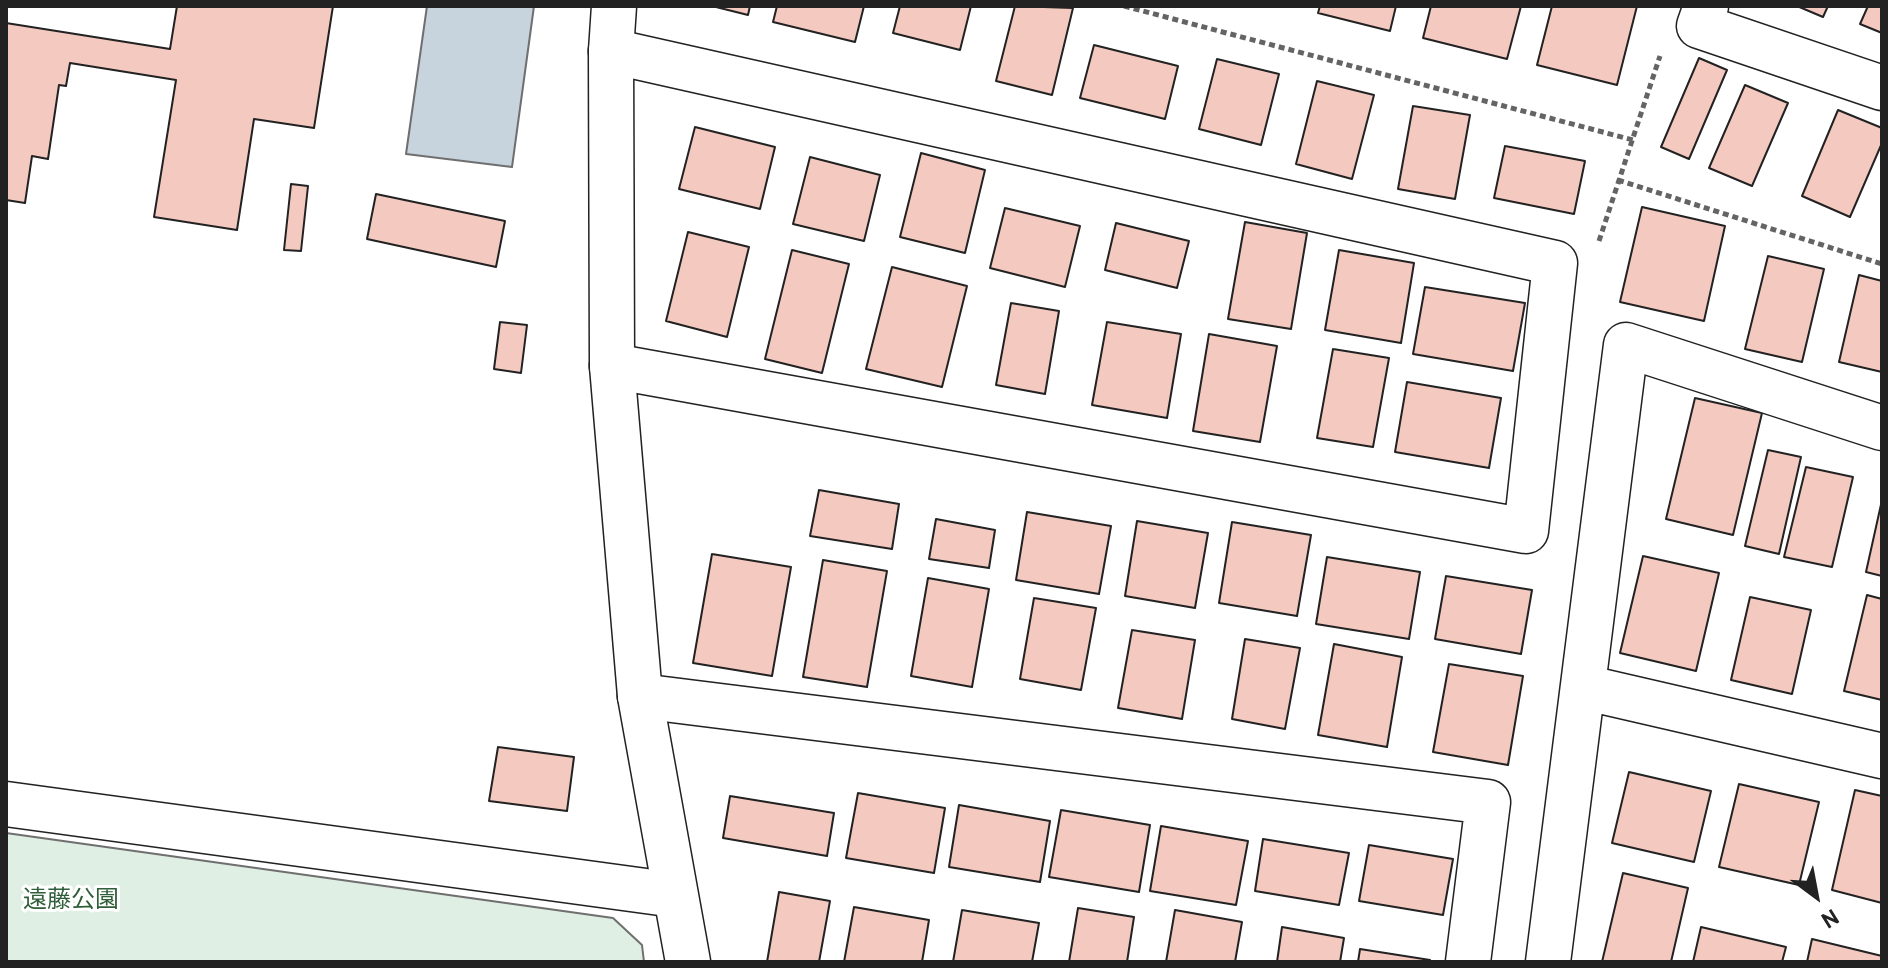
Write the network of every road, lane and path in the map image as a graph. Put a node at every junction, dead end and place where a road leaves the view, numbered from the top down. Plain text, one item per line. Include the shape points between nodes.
1 (614, 6) edge
2 (1124, 6) edge
3 (1706, 6) edge
4 (611, 51) junction
5 (1882, 88) edge
6 (1633, 140) dead end
7 (1618, 180) dead end
8 (1882, 264) edge
9 (612, 366) junction
10 (1882, 428) edge
11 (1583, 687) junction
12 (640, 696) junction
13 (1882, 756) edge
14 (6, 804) edge
15 (675, 895) junction
16 (688, 962) edge
17 (1468, 962) edge
18 (1548, 962) edge

1 - 4 street
2 - 6 path
3 - 5 street via 1699,26
4 - 9 street
4 - 9 street via 1555,263 1526,531
7 - 8 path
9 - 12 street
10 - 11 street via 1626,345
11 - 13 street
11 - 18 street
12 - 15 street
12 - 17 street via 1488,802
14 - 15 street
15 - 16 street

